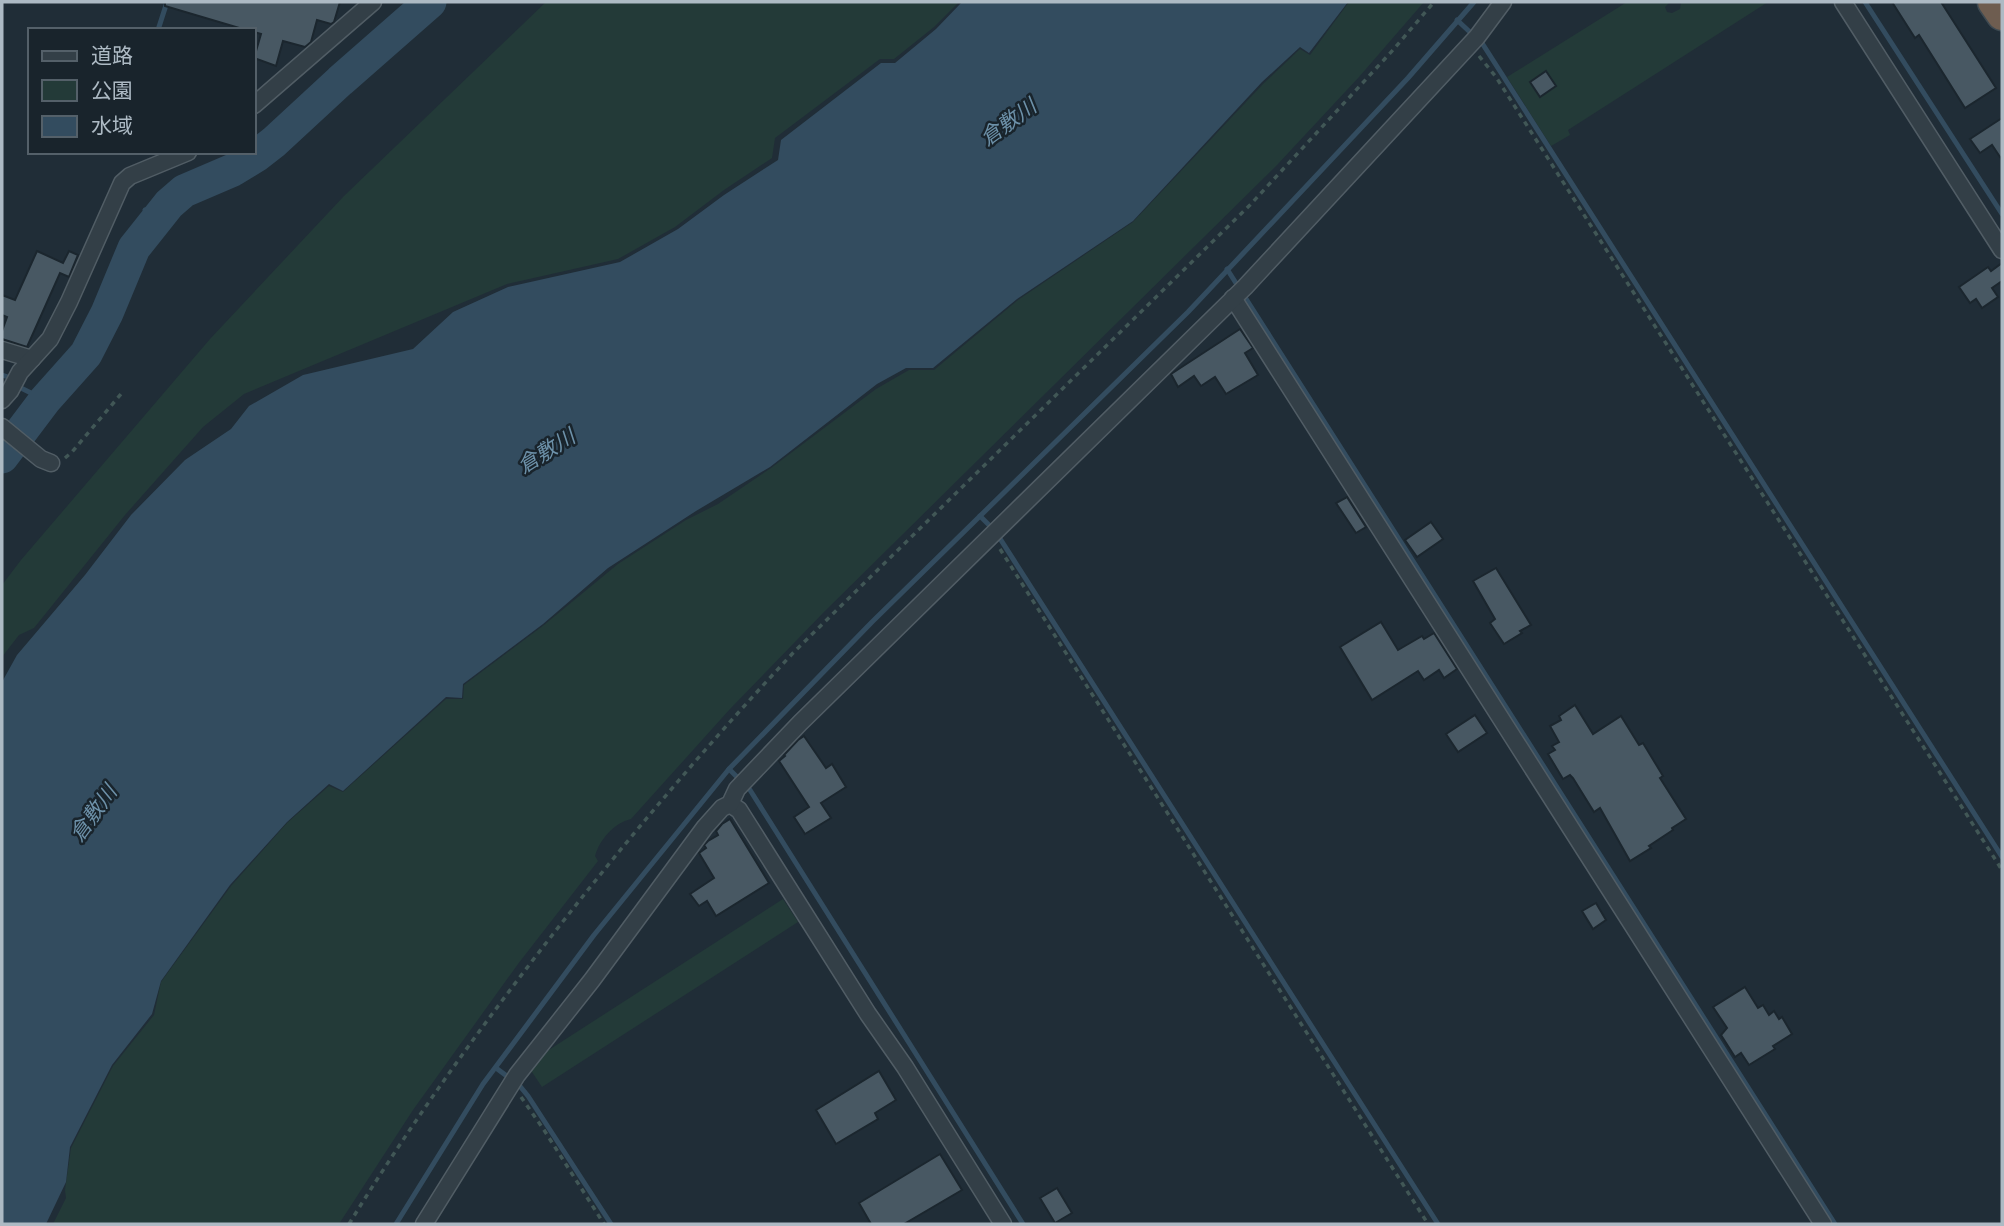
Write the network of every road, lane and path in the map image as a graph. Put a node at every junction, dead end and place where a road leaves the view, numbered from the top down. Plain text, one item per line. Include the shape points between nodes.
1 (373, 2) edge
2 (1434, 2) edge
3 (1503, 2) edge
4 (1843, 2) edge
5 (1993, 2) edge
6 (2002, 15) edge
7 (1468, 48) junction
8 (256, 103) edge
9 (183, 154) edge
10 (2002, 250) edge
11 (1239, 293) junction
12 (2, 350) edge
13 (32, 359) junction
14 (121, 394) dead end
15 (6, 396) edge
16 (2, 427) edge
17 (51, 463) joint
18 (990, 536) junction
19 (730, 804) junction
20 (2002, 870) edge
21 (511, 1082) junction
22 (349, 1224) edge
23 (424, 1224) edge
24 (604, 1224) edge
25 (1003, 1224) edge
26 (1429, 1224) edge
27 (1823, 1224) edge

1 - 8 street
2 - 22 path via 1250,205 793,653 722,729 500,1003
3 - 7 street
4 - 10 street
5 - 6 highway
7 - 11 street
7 - 20 path via 1496,77
9 - 13 street via 122,183 69,302 50,339
11 - 18 street
11 - 27 street
12 - 13 street
13 - 15 street
14 - 17 path via 72,452
16 - 17 street
18 - 19 street via 800,723 743,783
18 - 26 path
19 - 21 street via 705,827
19 - 25 street via 739,810
21 - 23 street
21 - 24 path

